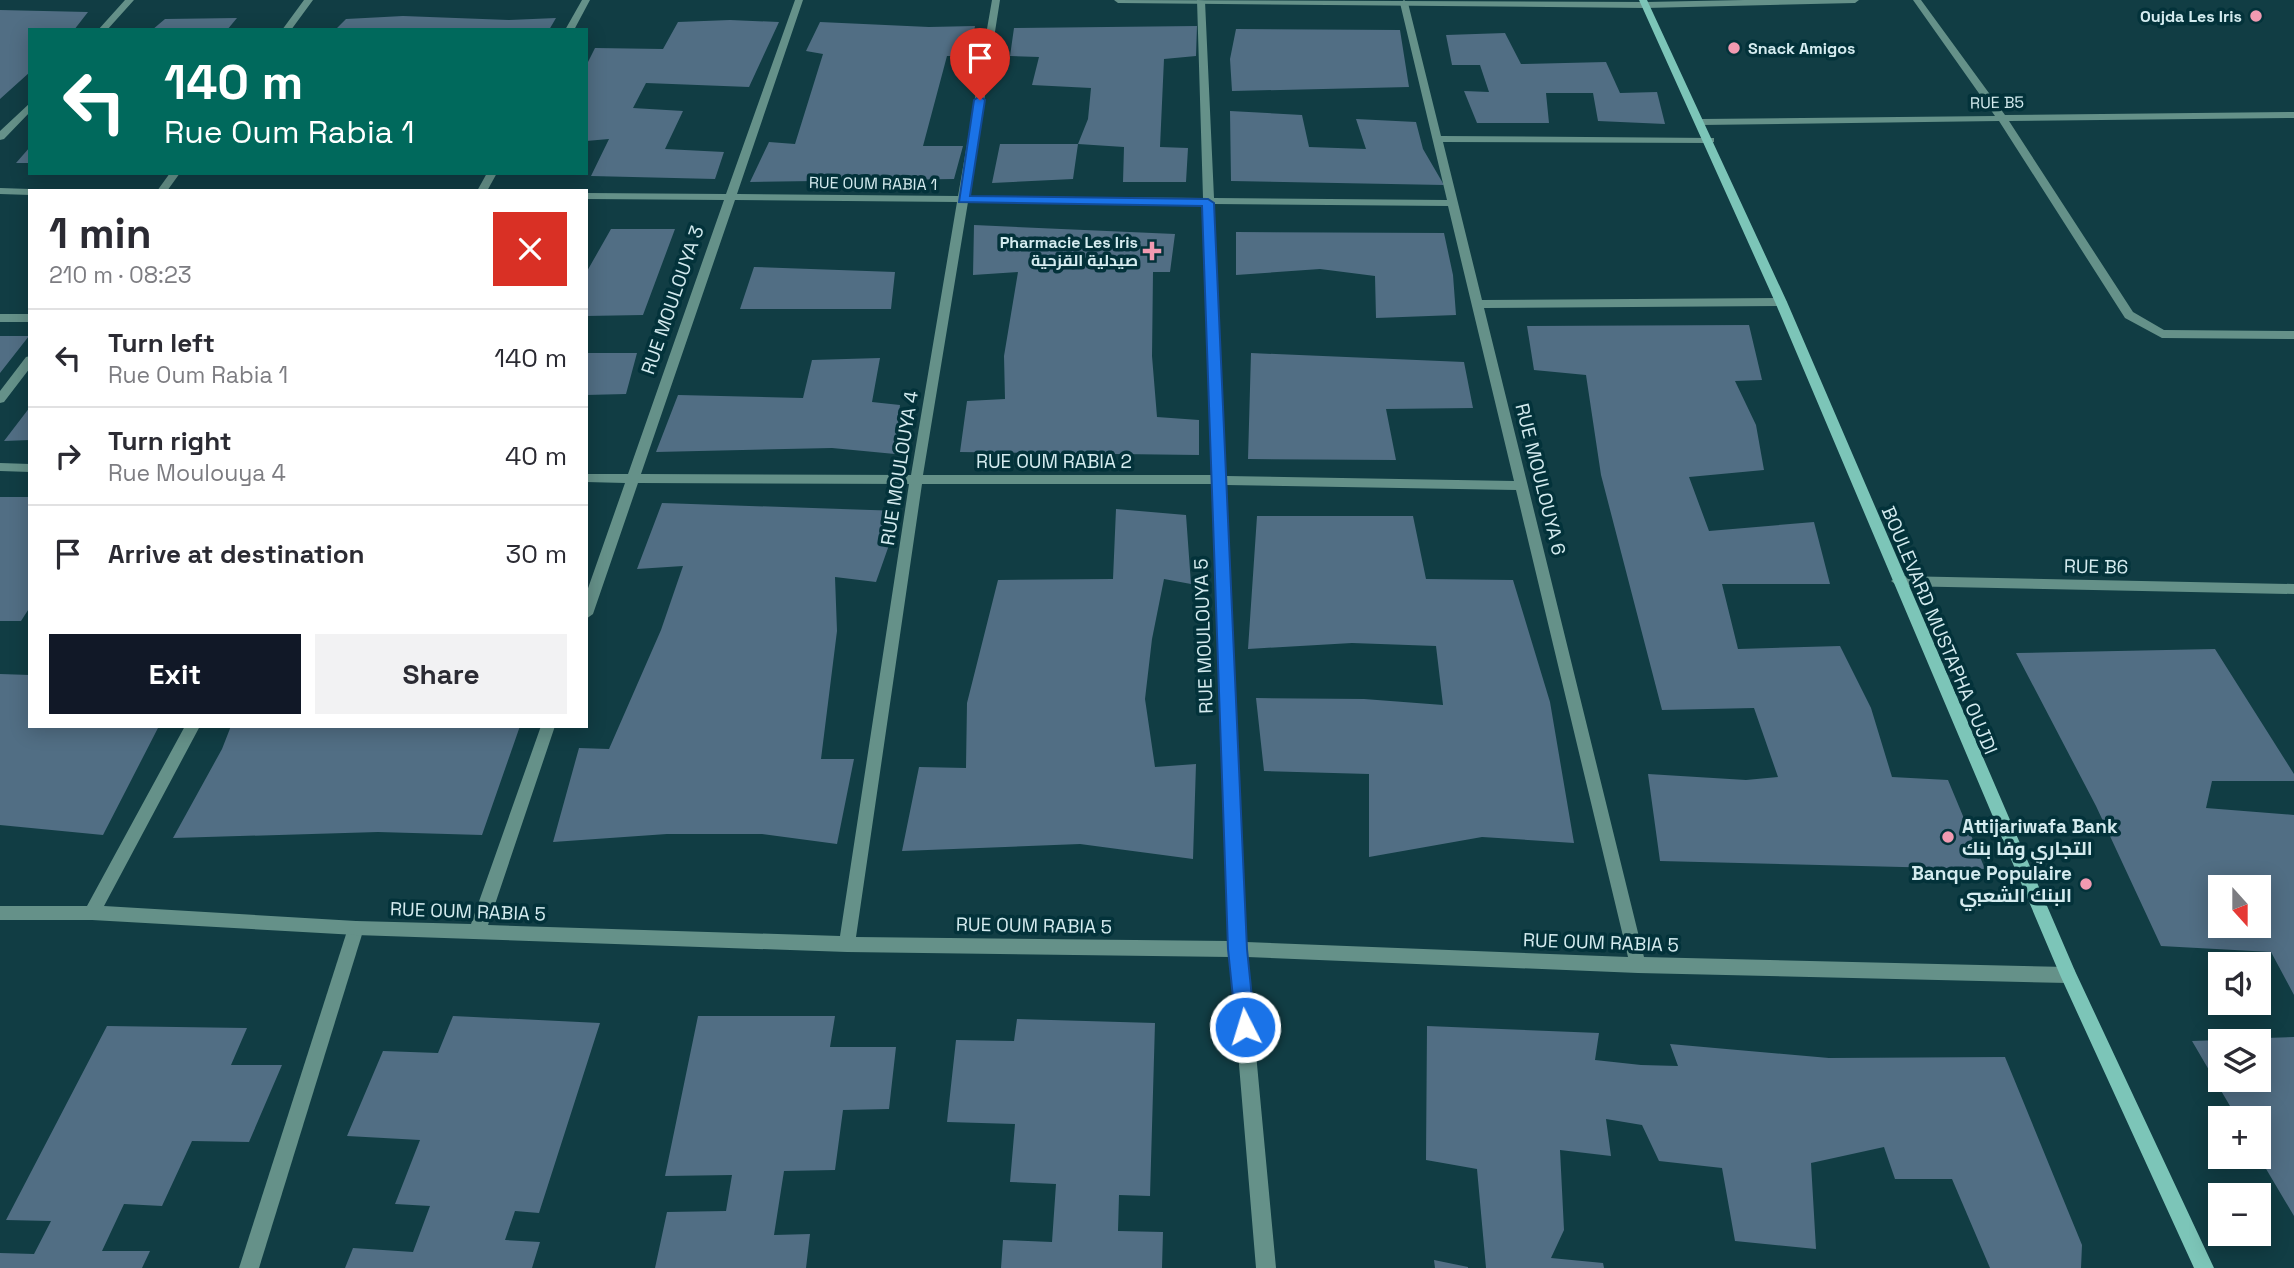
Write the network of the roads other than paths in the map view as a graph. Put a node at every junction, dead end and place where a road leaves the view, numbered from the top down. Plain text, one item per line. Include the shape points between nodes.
1 (130, 0) edge
2 (309, 0) edge
3 (586, 0) edge
4 (799, 0) edge
5 (996, 0) edge
6 (1118, 0) edge
7 (1274, 0) edge
8 (1855, 0) edge
9 (1917, 0) edge
10 (1201, 1) edge
11 (1404, 3) junction
12 (1644, 3) edge
13 (104, 28) edge
14 (288, 28) edge
15 (570, 28) edge
16 (28, 108) edge
17 (2294, 115) edge
18 (2003, 118) junction
19 (1701, 122) junction
20 (0, 137) edge
21 (1437, 139) junction
22 (1710, 140) junction
23 (0, 191) edge
24 (28, 192) edge
25 (588, 196) edge
26 (730, 197) junction
27 (963, 199) junction
28 (1208, 203) junction
29 (1454, 203) junction
30 (1781, 302) junction
31 (1478, 304) junction
32 (0, 318) edge
33 (28, 318) edge
34 (2294, 335) edge
35 (28, 363) edge
36 (0, 398) edge
37 (0, 467) edge
38 (28, 468) edge
39 (588, 478) edge
40 (633, 478) junction
41 (1217, 480) junction
42 (916, 481) junction
43 (1522, 486) junction
44 (1898, 581) junction
45 (2294, 589) edge
46 (588, 608) edge
47 (192, 728) edge
48 (547, 728) edge
49 (0, 913) edge
50 (92, 913) junction
51 (356, 928) junction
52 (477, 932) junction
53 (846, 944) junction
54 (1238, 949) junction
55 (1638, 965) junction
56 (2068, 975) junction
57 (249, 1268) edge
58 (1266, 1268) edge
59 (2204, 1268) edge

1 - 13 street
2 - 14 street
3 - 15 street
4 - 26 street, RUE MOULOUYA 3
5 - 27 street, RUE MOULOUYA 4
6 - 10 street
7 - 10 street
7 - 11 street
8 - 12 street
9 - 18 street
10 - 28 street, RUE MOULOUYA 5
11 - 12 street
11 - 21 street, RUE MOULOUYA 6
12 - 19 main road, BOULEVARD MUSTAPHA OUJDI
16 - 20 street
17 - 18 street, RUE B5
18 - 19 street, RUE B5
18 - 34 street via 2129,315 2162,334
19 - 22 main road, BOULEVARD MUSTAPHA OUJDI
21 - 22 street
21 - 29 street, RUE MOULOUYA 6
22 - 30 main road, BOULEVARD MUSTAPHA OUJDI
23 - 24 street
25 - 26 street, RUE OUM RABIA 1
26 - 27 street, RUE OUM RABIA 1
26 - 40 street, RUE MOULOUYA 3
27 - 28 street, RUE OUM RABIA 1
27 - 42 street, RUE MOULOUYA 4
28 - 29 street, RUE OUM RABIA 1
28 - 41 street, RUE MOULOUYA 5
29 - 31 street, RUE MOULOUYA 6
30 - 31 street
30 - 44 main road, BOULEVARD MUSTAPHA OUJDI
31 - 43 street, RUE MOULOUYA 6
32 - 33 street
35 - 36 street
37 - 38 street
39 - 40 street, RUE OUM RABIA 2
40 - 42 street, RUE OUM RABIA 2
40 - 46 street, RUE MOULOUYA 3
41 - 42 street, RUE OUM RABIA 2
41 - 43 street, RUE OUM RABIA 2
41 - 54 street, RUE MOULOUYA 5
42 - 53 street, RUE MOULOUYA 4
43 - 55 street, RUE MOULOUYA 6
44 - 45 street, RUE B6
44 - 56 main road, BOULEVARD MUSTAPHA OUJDI
47 - 50 street
48 - 52 street
49 - 50 street, RUE OUM RABIA 5
50 - 51 street, RUE OUM RABIA 5
51 - 52 street, RUE OUM RABIA 5
51 - 57 street
52 - 53 street, RUE OUM RABIA 5
53 - 54 street, RUE OUM RABIA 5
54 - 55 street, RUE OUM RABIA 5
54 - 58 street, RUE MOULOUYA 5
55 - 56 street, RUE OUM RABIA 5
56 - 59 main road, BOULEVARD MUSTAPHA OUJDI

